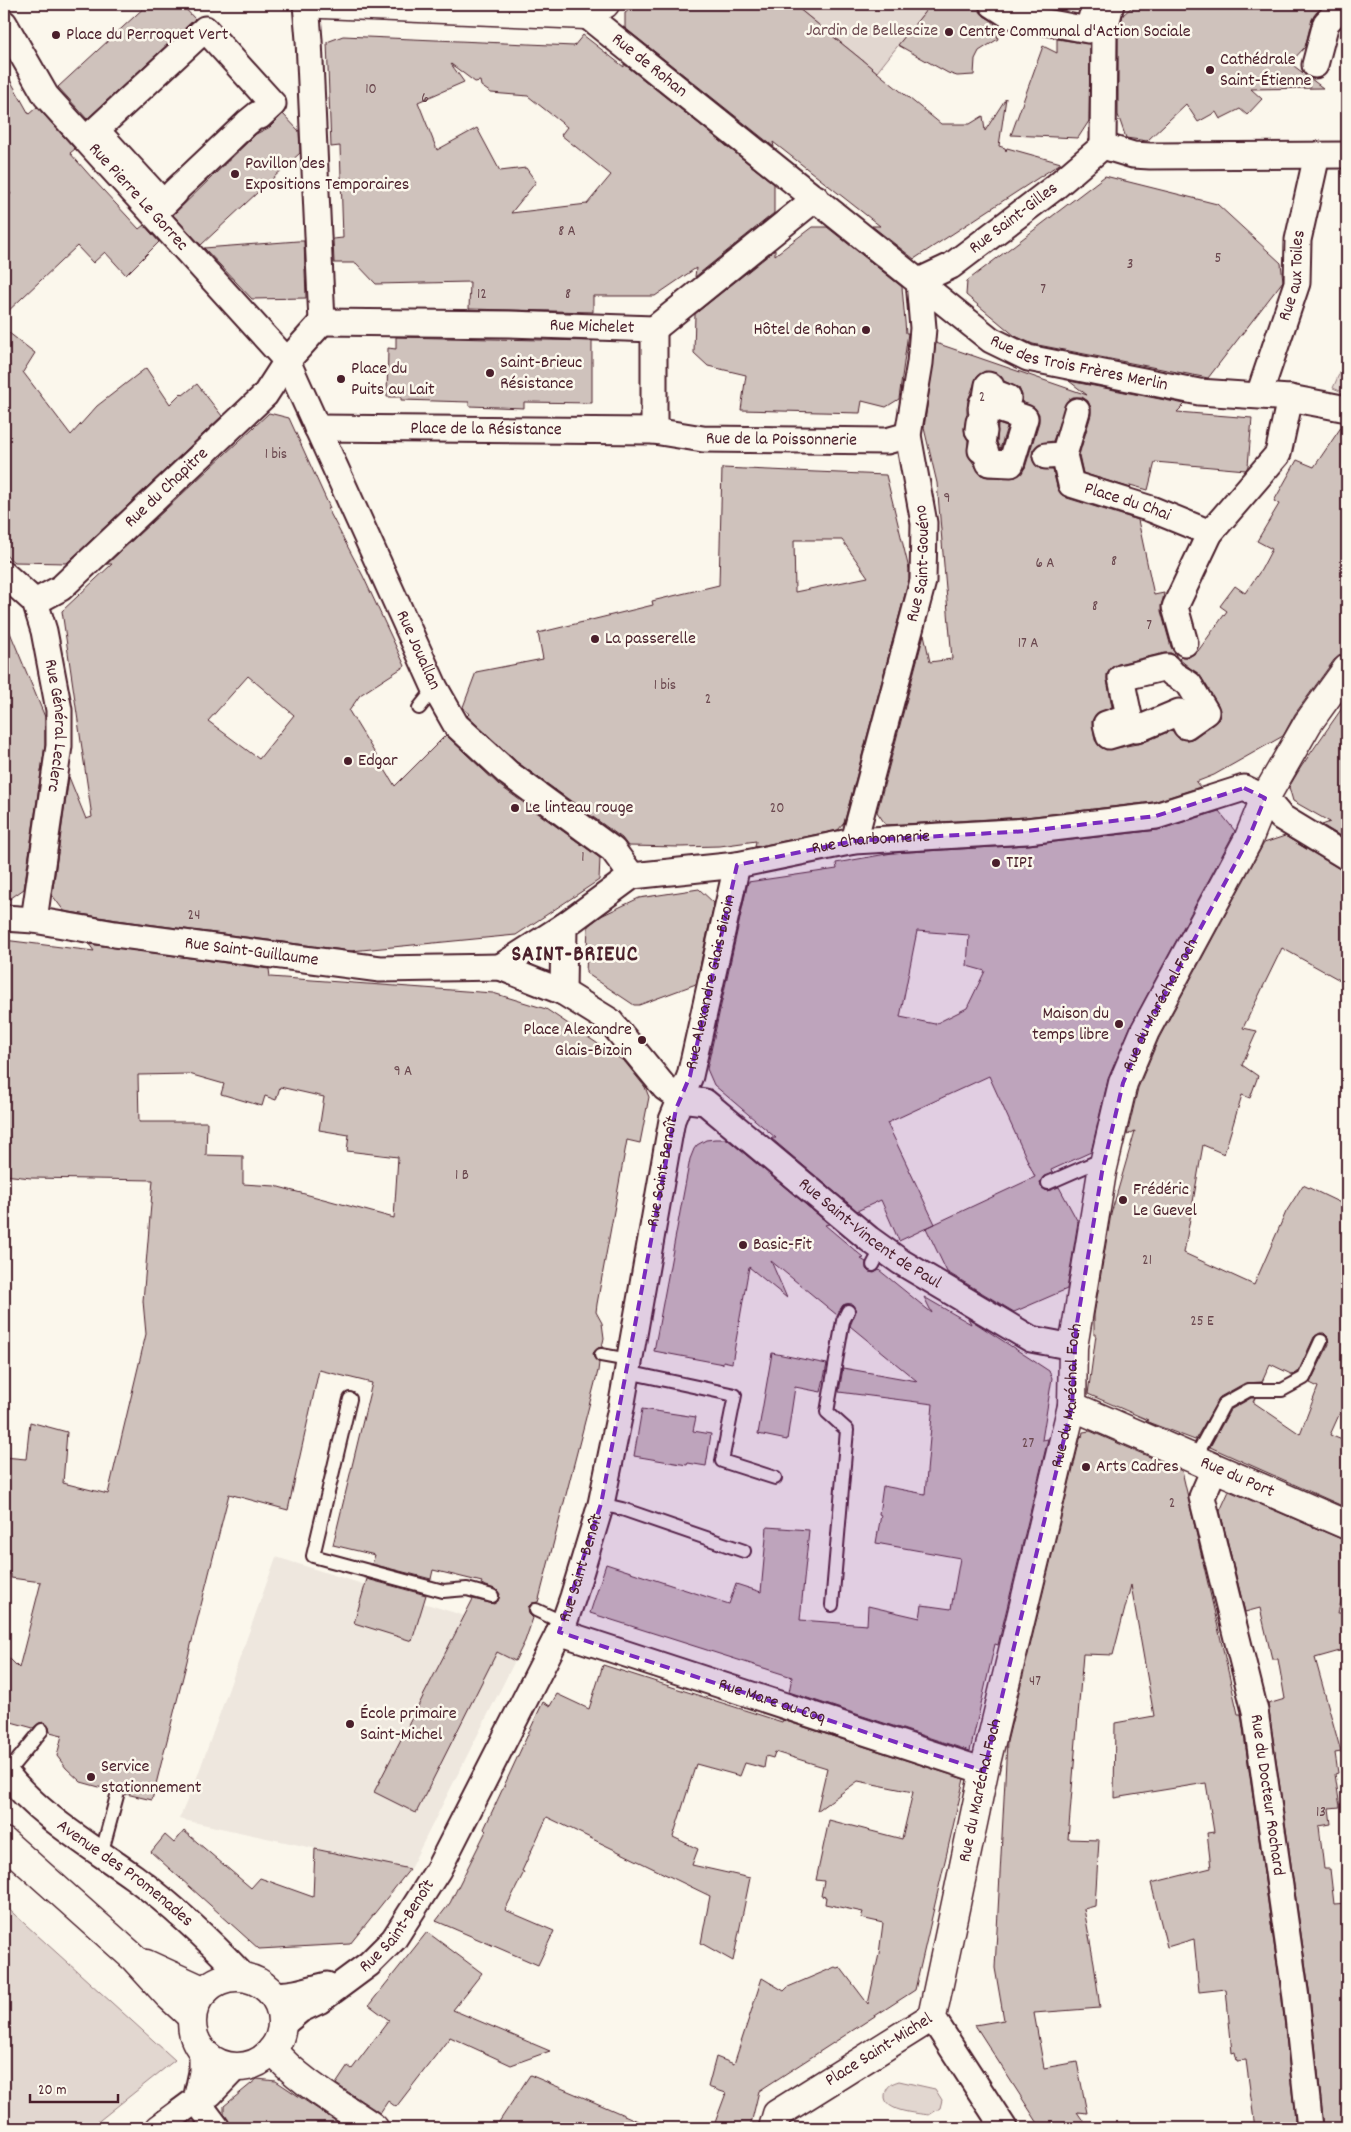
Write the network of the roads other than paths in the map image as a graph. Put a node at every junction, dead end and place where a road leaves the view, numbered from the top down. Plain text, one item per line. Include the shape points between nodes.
1 (306, 4) edge
2 (322, 4) edge
3 (992, 4) edge
4 (1095, 4) edge
5 (1111, 4) edge
6 (1344, 4) edge
7 (595, 9) edge
8 (4, 23) edge
9 (1315, 65) dead end
10 (273, 104) joint
11 (1103, 146) junction
12 (1317, 155) junction
13 (1347, 155) edge
14 (816, 198) junction
15 (919, 281) junction
16 (322, 322) junction
17 (654, 329) junction
18 (287, 362) junction
19 (1259, 395) junction
20 (1290, 398) junction
21 (1347, 409) edge
22 (1077, 411) dead end
23 (317, 428) junction
24 (654, 431) junction
25 (908, 434) junction
26 (1210, 533) junction
27 (4, 574) edge
28 (35, 602) junction
29 (1185, 643) dead end
30 (1347, 669) edge
31 (435, 688) junction
32 (418, 708) dead end
33 (1254, 793) junction
34 (854, 841) junction
35 (1347, 857) edge
36 (737, 865) junction
37 (632, 876) junction
38 (4, 918) edge
39 (34, 920) junction
40 (564, 926) junction
41 (500, 968) junction
42 (563, 992) junction
43 (681, 1099) junction
44 (1106, 1158) junction
45 (1048, 1183) dead end
46 (848, 1311) dead end
47 (1321, 1341) dead end
48 (1073, 1347) junction
49 (601, 1355) dead end
50 (628, 1366) junction
51 (350, 1399) dead end
52 (1072, 1406) junction
53 (1205, 1463) junction
54 (775, 1478) dead end
55 (601, 1504) junction
56 (1347, 1526) edge
57 (744, 1551) dead end
58 (492, 1596) dead end
59 (832, 1605) dead end
60 (536, 1610) dead end
61 (562, 1627) junction
62 (42, 1730) dead end
63 (984, 1771) junction
64 (5, 1772) edge
65 (118, 1792) dead end
66 (4, 1842) edge
67 (101, 1855) junction
68 (134, 1958) junction
69 (244, 1977) junction
70 (346, 1981) junction
71 (205, 1991) junction
72 (272, 1994) junction
73 (192, 2017) junction
74 (932, 2017) junction
75 (282, 2025) junction
76 (202, 2050) junction
77 (272, 2050) junction
78 (236, 2067) junction
79 (196, 2100) junction
80 (158, 2128) edge
81 (217, 2128) edge
82 (374, 2128) edge
83 (774, 2128) edge
84 (1004, 2128) edge
85 (1310, 2128) edge

1 - 16 street
2 - 7 street, Rue de Rohan
3 - 4 street via 1009,15 1088,30
5 - 11 street via 1104,33
6 - 9 street via 1326,23
7 - 14 street, Rue de Rohan
8 - 18 street, Rue Pierre Le Gorrec via 46,96
10 - 10 street via 247,123 164,204 96,130 205,30
11 - 12 street via 1133,155
11 - 15 street, Rue Saint-Gilles via 1054,188 951,266
12 - 13 street
12 - 19 street, Rue aux Toiles via 1298,240 1297,284
14 - 15 street, Rue de Rohan
14 - 17 street, Rue Michelet
15 - 19 street, Rue des Trois Frères Merlin via 991,340 1028,358 1199,392
15 - 25 street, Rue Saint-Gouéno via 923,328
16 - 17 street, Rue Michelet
16 - 18 street
17 - 24 street
18 - 23 street, Rue Jouallan
18 - 28 street, Rue du Chapitre via 264,395 62,588
19 - 20 street, Rue des Trois Frères Merlin
20 - 21 street, Rue des Trois Frères Merlin
20 - 26 street via 1278,454
22 - 26 street, Place du Chai via 1055,455 1071,484 1151,509
23 - 24 street, Place de la Résistance
23 - 31 street, Rue Jouallan
24 - 25 street, Rue de la Poissonnerie via 703,439 887,441
25 - 34 street, Rue Saint-Gouéno via 924,523 923,581
26 - 29 street via 1175,606
27 - 28 street
28 - 39 street, Rue Général Leclerc via 59,710 59,746
30 - 33 street, Rue du Maréchal Foch
31 - 32 lane
31 - 37 street, Rue Jouallan via 456,725 508,774 613,850
33 - 34 street, Rue Charbonnerie via 1156,816 1027,831
33 - 35 street via 1281,817
33 - 44 street, Rue du Maréchal Foch via 1248,840 1145,1031 1123,1083
34 - 36 street, Rue Charbonnerie
36 - 37 street, Rue Charbonnerie
36 - 43 street, Rue Alexandre Glais-Bizoin via 690,1076
37 - 40 street
38 - 39 street, Rue Saint-Guillaume
39 - 41 street, Rue Saint-Guillaume via 115,934 380,969
40 - 41 street
40 - 42 street
41 - 42 street
42 - 43 street via 610,1021 665,1088
43 - 48 street, Rue Saint-Vincent de Paul via 705,1102 877,1256 901,1262 1031,1339
43 - 50 street, Rue Saint-Benoît via 672,1120
44 - 45 lane
44 - 48 street, Rue du Maréchal Foch
46 - 59 lane via 843,1321 827,1412 847,1430
47 - 53 lane via 1304,1378 1282,1390 1249,1390 1224,1404
48 - 52 street, Rue du Maréchal Foch
49 - 50 lane
50 - 54 lane via 735,1395 722,1462
50 - 55 street, Rue Saint-Benoît
51 - 58 lane via 313,1556 443,1591 467,1589
52 - 53 street, Rue du Port
52 - 63 street, Rue du Maréchal Foch
53 - 56 street, Rue du Port
53 - 85 street, Rue du Docteur Rochard via 1202,1497 1255,1711 1296,1998
55 - 57 lane
55 - 61 street, Rue Saint-Benoît
60 - 61 lane
61 - 63 street, Rue Mare au Coq
61 - 70 street, Rue Saint-Benoît via 438,1870 394,1939
62 - 64 lane
63 - 74 street, Rue du Maréchal Foch
64 - 67 street, Avenue des Promenades via 70,1834
65 - 67 lane
66 - 68 street
67 - 69 street, Avenue des Promenades via 152,1892
68 - 71 street
68 - 73 street
69 - 71 street via 223,1979
69 - 72 street, Avenue des Promenades via 260,1983
70 - 72 street, Rue Saint-Benoît via 302,1992
70 - 75 street, Rue Saint-Benoît
71 - 73 street
72 - 75 street via 282,2014
73 - 76 street via 196,2040
74 - 83 street, Place Saint-Michel via 777,2114
74 - 84 street, Place Saint-Michel
75 - 77 street
76 - 78 street via 218,2062
76 - 79 street via 202,2072
77 - 78 street via 262,2059
77 - 82 street via 308,2082
78 - 79 street via 210,2094
79 - 80 street
79 - 81 street

